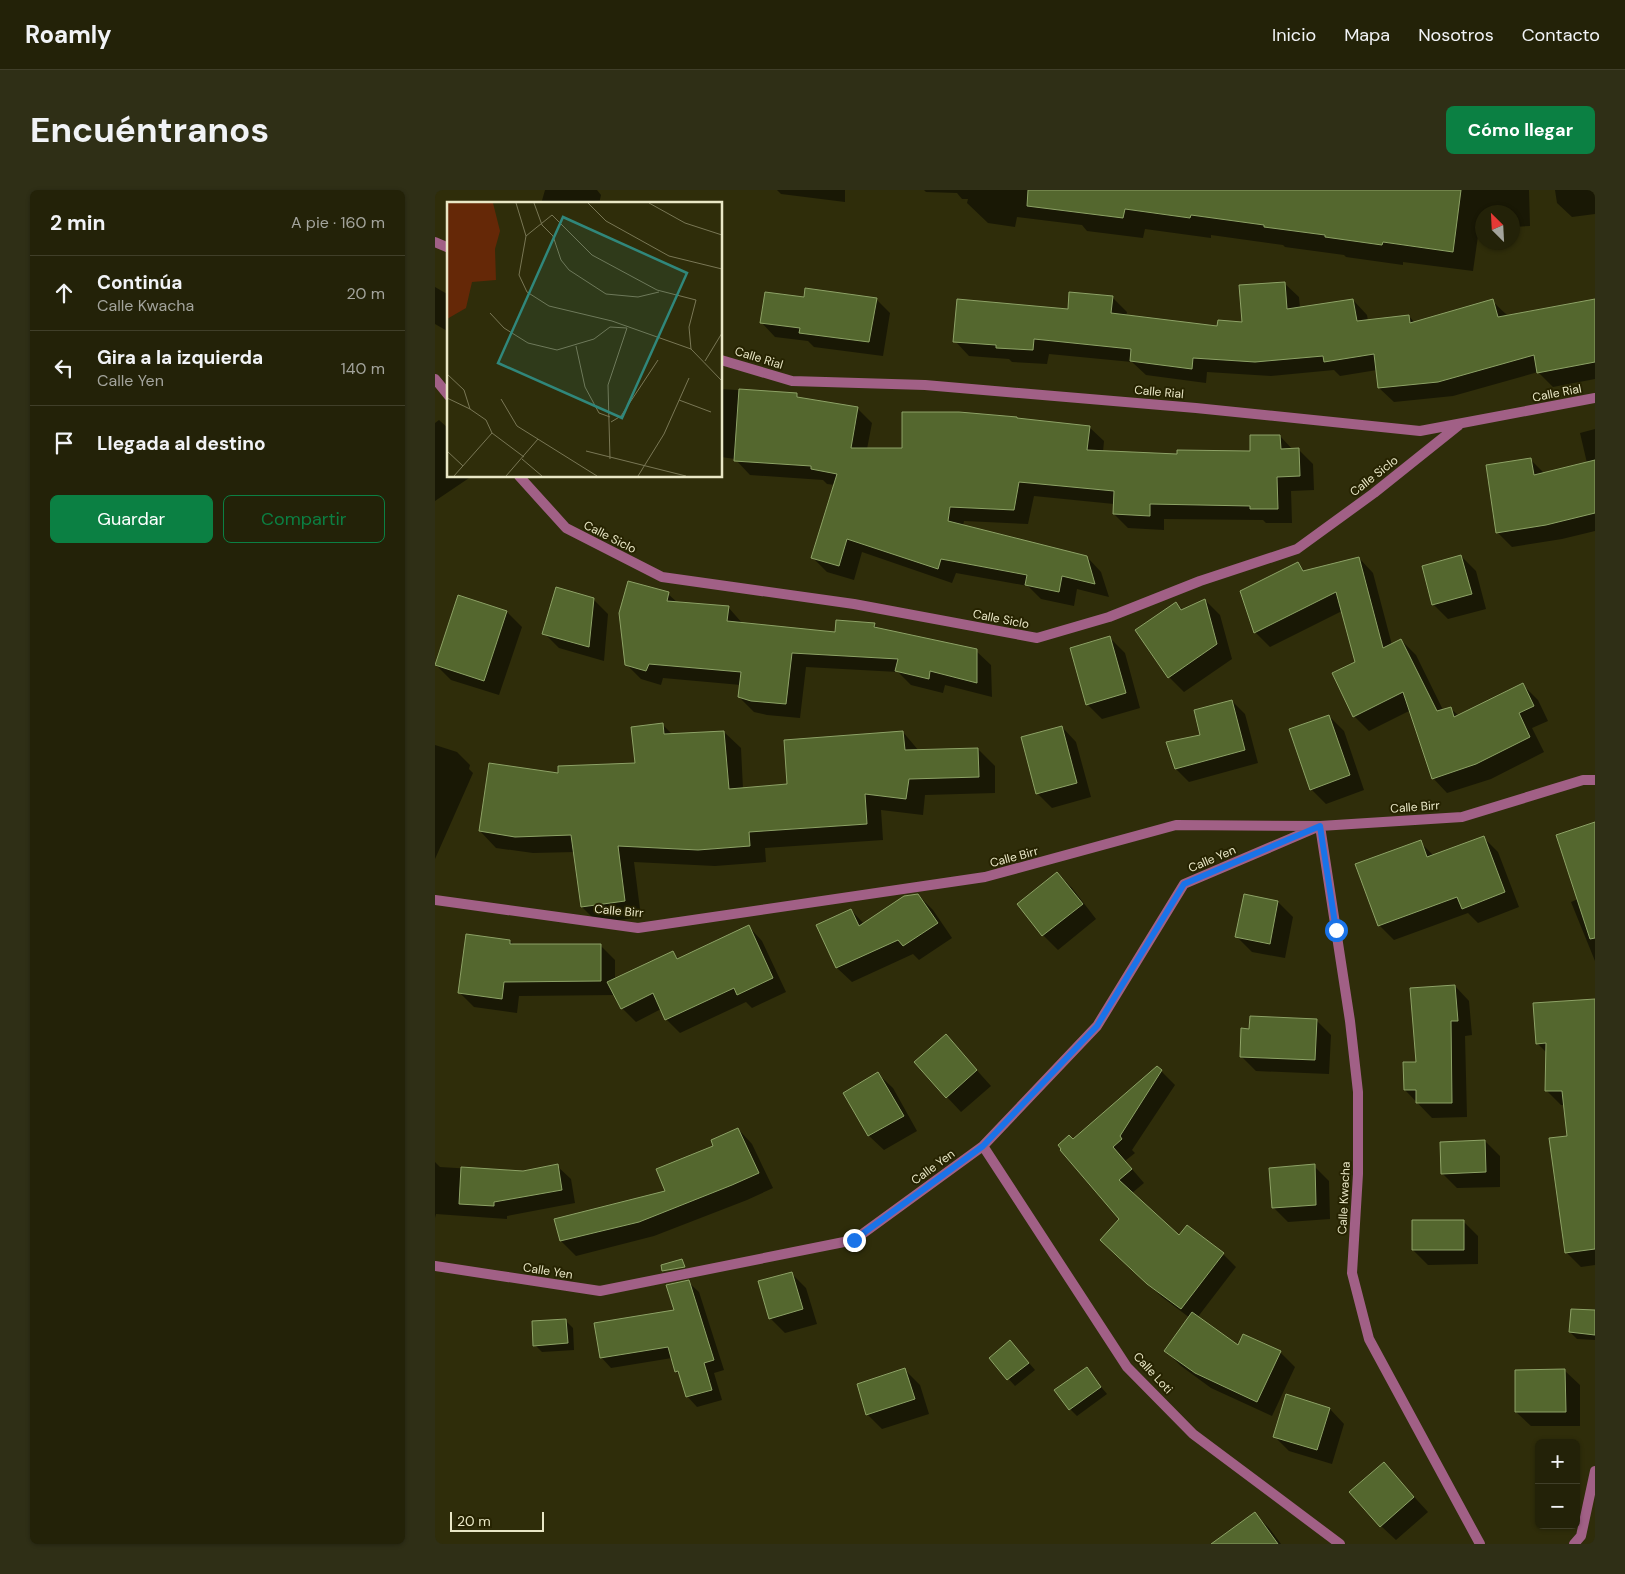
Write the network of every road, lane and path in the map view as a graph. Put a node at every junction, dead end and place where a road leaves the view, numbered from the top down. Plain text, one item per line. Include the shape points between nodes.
1 (435, 242) edge
2 (447, 247) edge
3 (723, 361) edge
4 (435, 379) edge
5 (447, 394) edge
6 (1595, 398) edge
7 (1459, 425) junction
8 (521, 478) edge
9 (1595, 780) edge
10 (1320, 826) junction
11 (435, 900) edge
12 (983, 1146) junction
13 (435, 1266) edge
14 (1595, 1471) edge
15 (1340, 1544) edge
16 (1480, 1544) edge
17 (1574, 1544) edge

1 - 2 street
3 - 7 street, Calle Rial via 792,381 925,385 1420,431
4 - 5 street
6 - 7 street, Calle Rial
7 - 8 street, Calle Siclo via 1297,549 1200,581 1109,617 1037,638 854,604 662,577 566,528
9 - 10 street, Calle Birr via 1583,780 1462,816
10 - 11 street, Calle Birr via 1176,825 985,878 638,928
10 - 12 street, Calle Yen via 1184,884 1097,1026
10 - 16 street, Calle Kwacha via 1358,1092 1358,1174 1352,1273 1369,1340
12 - 13 street, Calle Yen via 854,1240 600,1291
12 - 15 street, Calle Loti via 1127,1367 1193,1434
14 - 17 street via 1581,1536

